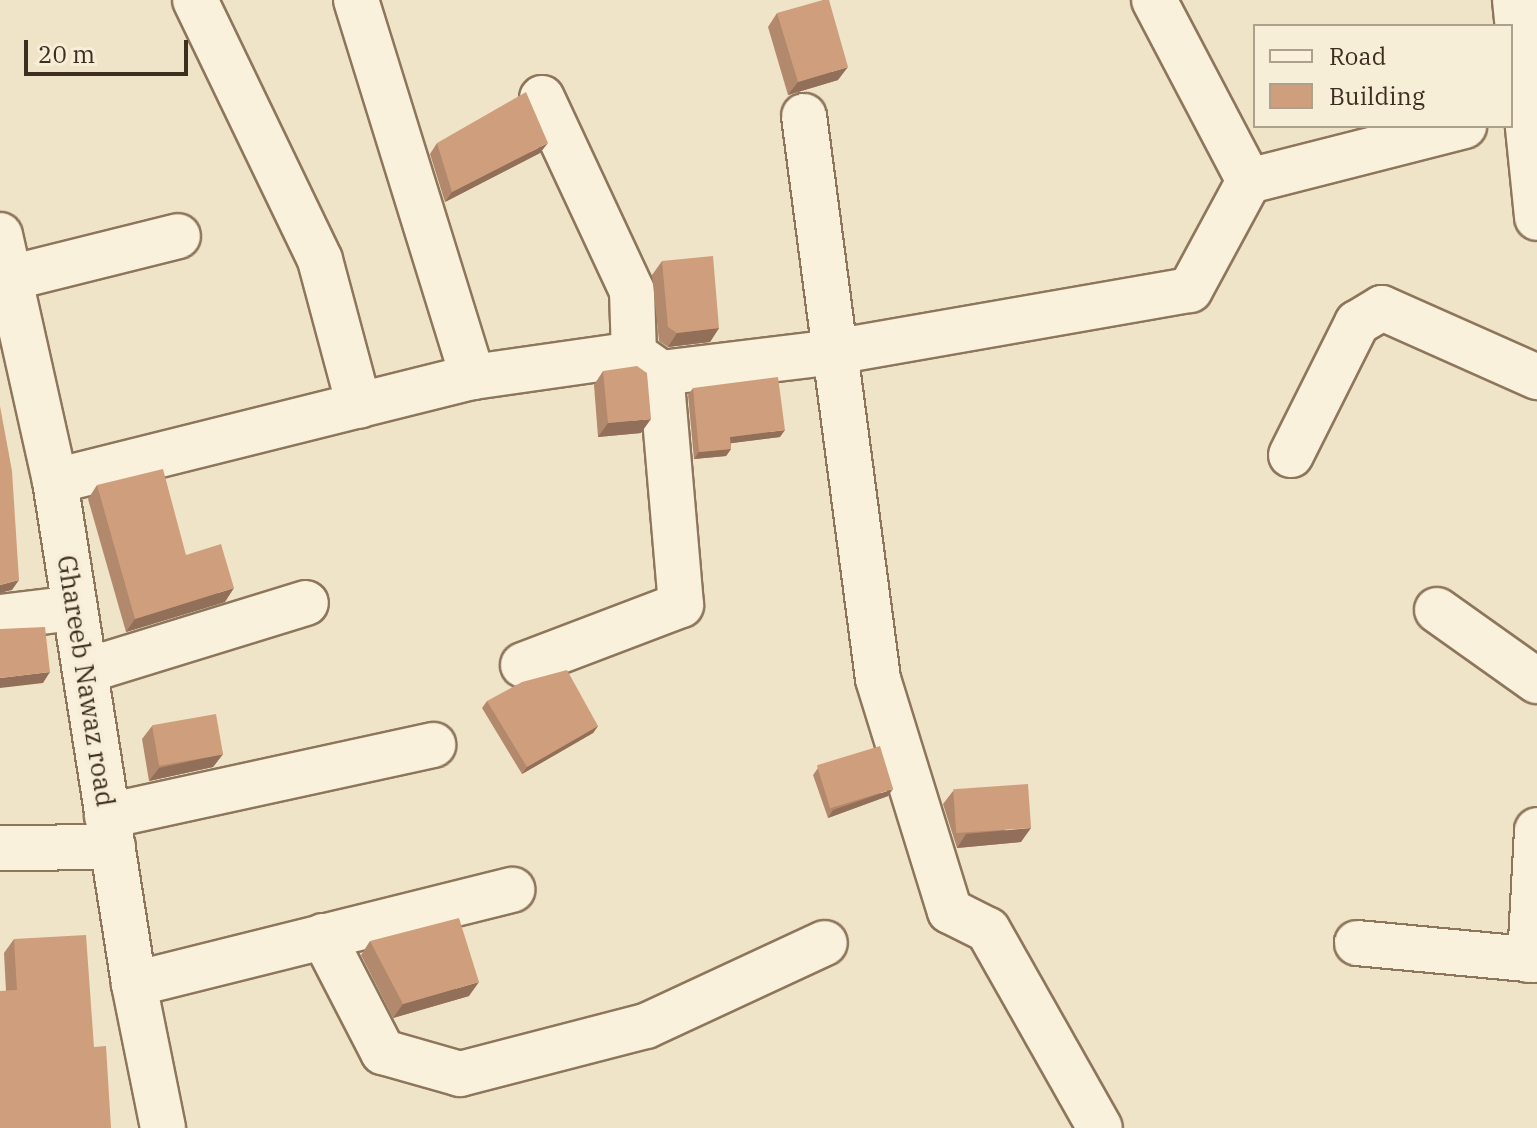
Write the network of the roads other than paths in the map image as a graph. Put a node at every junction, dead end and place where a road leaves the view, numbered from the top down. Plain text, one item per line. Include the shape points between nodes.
1 (195, 0) edge
2 (356, 0) edge
3 (1515, 0) edge
4 (1167, 2) edge
5 (542, 98) dead end
6 (1518, 112) edge
7 (804, 116) dead end
8 (1456, 128) edge
9 (1249, 181) junction
10 (1537, 218) edge
11 (0, 235) edge
12 (178, 236) dead end
13 (10, 278) junction
14 (834, 352) junction
15 (647, 364) junction
16 (473, 377) junction
17 (1537, 377) edge
18 (17, 385) edge
19 (359, 406) junction
20 (1291, 455) dead end
21 (55, 481) junction
22 (306, 603) dead end
23 (74, 608) junction
24 (1437, 610) dead end
25 (0, 617) edge
26 (523, 665) dead end
27 (85, 671) junction
28 (1537, 681) edge
29 (433, 745) dead end
30 (1537, 830) edge
31 (110, 831) junction
32 (0, 848) edge
33 (512, 890) dead end
34 (323, 936) junction
35 (825, 943) dead end
36 (1357, 943) dead end
37 (1533, 960) edge
38 (134, 984) junction
39 (163, 1128) edge
40 (1100, 1128) edge

1 - 19 street via 320,260
2 - 16 street
3 - 6 street
4 - 9 street
5 - 15 street via 632,291
6 - 10 street
7 - 14 street
8 - 9 street
9 - 14 street via 1190,290
11 - 13 street, Ghareeb Nawaz road
12 - 13 street
13 - 18 street, Ghareeb Nawaz road
14 - 15 street
14 - 40 street via 878,679 950,911 988,930
15 - 16 street
15 - 26 street via 681,605
16 - 19 street
17 - 20 street via 1382,308 1357,323
18 - 21 street, Ghareeb Nawaz road
19 - 21 street
21 - 23 street, Ghareeb Nawaz road
22 - 27 street
23 - 25 street
23 - 27 street, Ghareeb Nawaz road
24 - 28 street
27 - 31 street, Ghareeb Nawaz road
29 - 31 street
30 - 37 street
31 - 32 street
31 - 38 street, Ghareeb Nawaz road
33 - 34 street
34 - 35 street via 383,1052 460,1074 646,1026
34 - 38 street
36 - 37 street
38 - 39 street, Ghareeb Nawaz road

